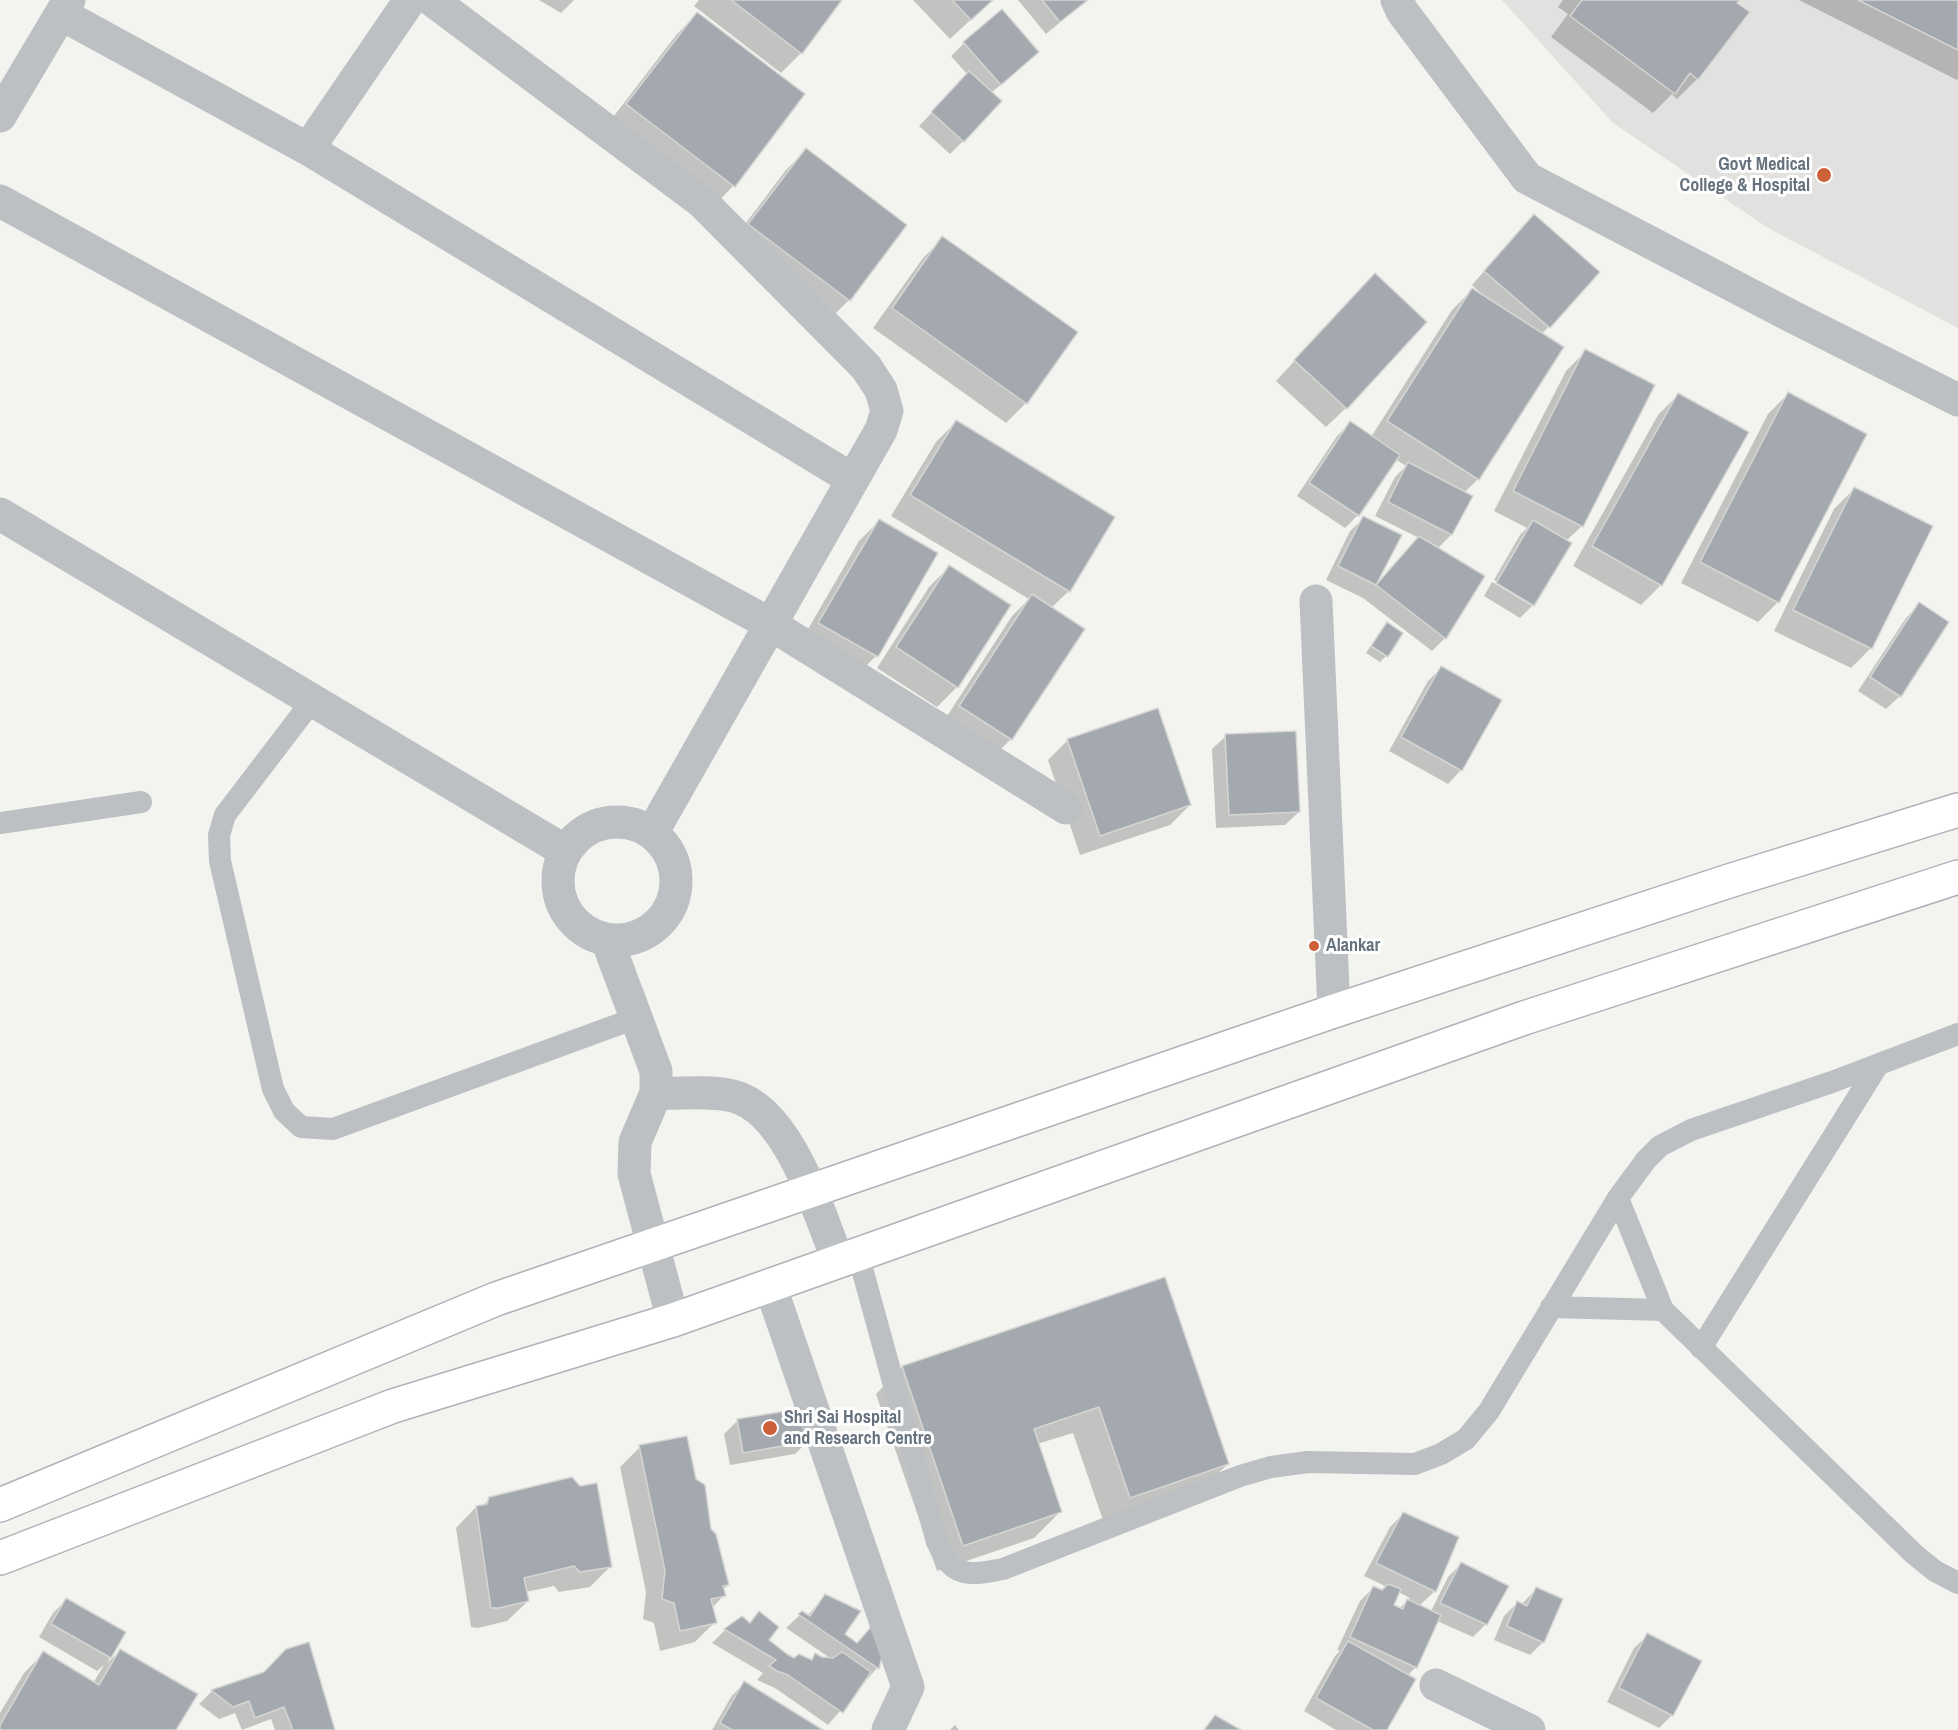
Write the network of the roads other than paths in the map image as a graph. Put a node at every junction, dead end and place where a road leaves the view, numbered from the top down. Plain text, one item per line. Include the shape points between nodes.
1 (410, 0) edge
2 (432, 0) edge
3 (1397, 0) edge
4 (65, 7) edge
5 (0, 116) edge
6 (308, 149) junction
7 (0, 201) edge
8 (1958, 400) edge
9 (852, 479) junction
10 (0, 514) edge
11 (1316, 601) dead end
12 (770, 624) junction
13 (312, 700) junction
14 (141, 802) dead end
15 (1066, 808) dead end
16 (1958, 810) edge
17 (0, 823) edge
18 (652, 833) junction
19 (566, 851) junction
20 (1958, 877) edge
21 (607, 940) junction
22 (1334, 1011) junction
23 (636, 1018) junction
24 (1958, 1034) edge
25 (1878, 1065) junction
26 (656, 1093) junction
27 (810, 1191) junction
28 (1618, 1198) junction
29 (651, 1245) junction
30 (848, 1258) junction
31 (770, 1285) junction
32 (1551, 1307) junction
33 (1663, 1310) junction
34 (673, 1320) junction
35 (1701, 1348) junction
36 (0, 1505) edge
37 (0, 1558) edge
38 (1958, 1583) edge
39 (1436, 1685) dead end
40 (888, 1730) edge
41 (1528, 1730) edge

1 - 6 street
2 - 9 street via 702,202 866,367 881,390 887,411 881,430
3 - 8 street via 1527,178
4 - 5 street
4 - 6 street
6 - 9 street
7 - 12 street
9 - 12 street
10 - 13 street
11 - 22 street
12 - 15 street
12 - 18 street
13 - 19 street
13 - 23 lane via 225,815 219,835 220,861 267,1066 284,1111 302,1127 333,1130
14 - 17 lane
16 - 22 main road
18 - 19 street via 633,824 613,822 593,827 577,837
18 - 21 street via 675,866 677,886 672,906 661,922 644,934 626,940
19 - 21 street via 559,869 558,888 563,906 574,922
20 - 30 main road via 1524,1018
21 - 23 street
22 - 27 main road
23 - 26 street via 656,1071
24 - 25 lane
25 - 28 lane via 1675,1137 1646,1160
25 - 35 lane
26 - 27 street via 708,1092 736,1097 759,1109 786,1140
26 - 29 street via 635,1142 633,1174
27 - 29 main road
27 - 30 street
28 - 32 lane
28 - 33 lane
29 - 34 street
29 - 36 main road via 496,1299
30 - 31 main road
30 - 32 lane via 937,1542 950,1564 974,1574 1003,1569 1271,1467 1308,1462 1415,1464 1441,1454 1466,1439 1489,1411
31 - 34 main road
31 - 40 street via 908,1688
32 - 33 lane
33 - 35 lane
34 - 37 main road via 393,1406
35 - 38 lane via 1914,1554
39 - 41 street

